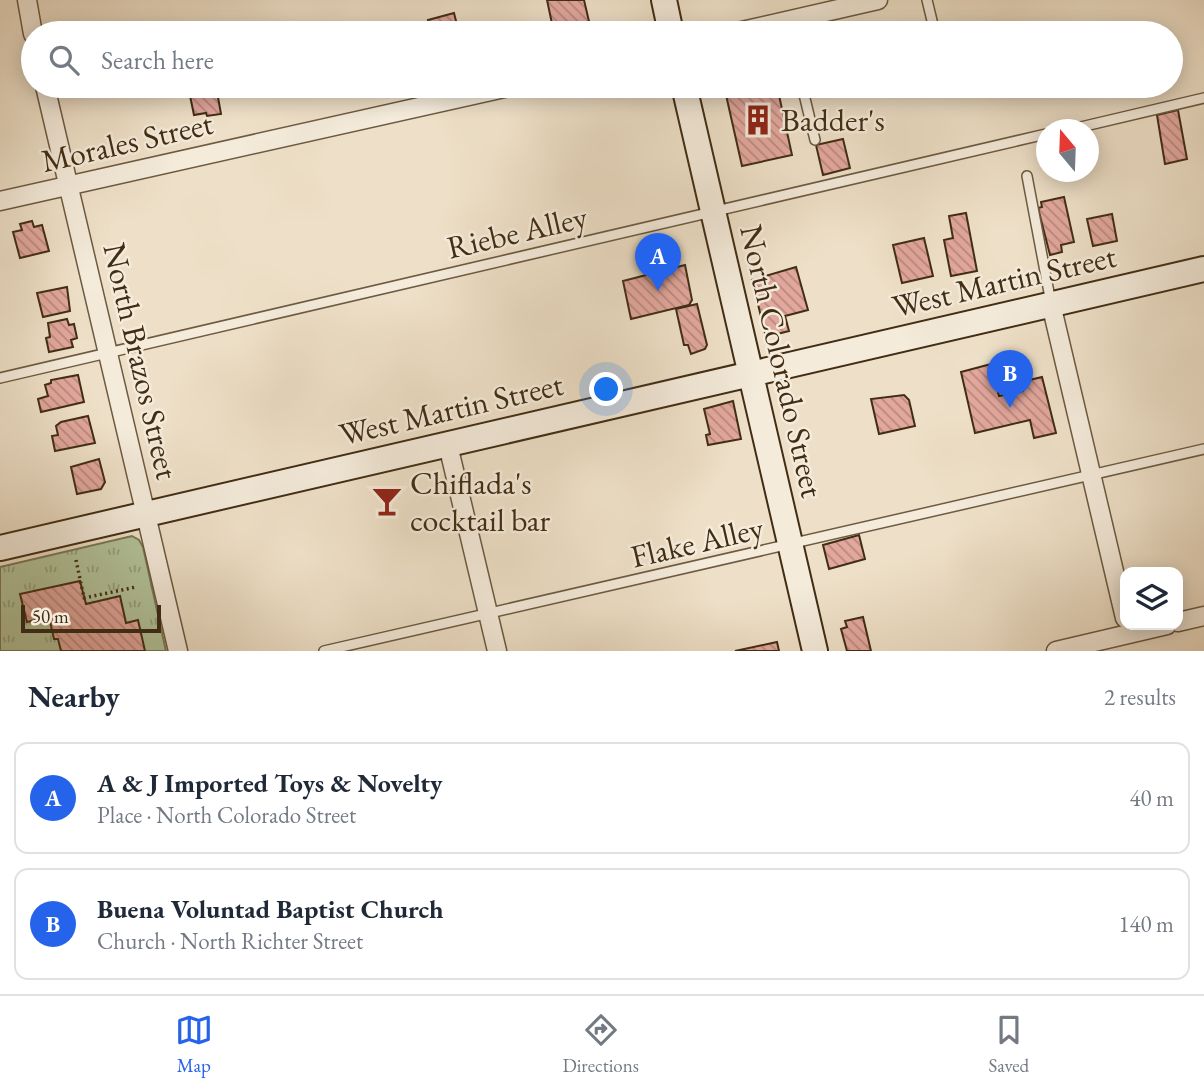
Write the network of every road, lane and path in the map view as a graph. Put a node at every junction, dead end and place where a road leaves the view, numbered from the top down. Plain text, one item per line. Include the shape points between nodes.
1 (27, 0) edge
2 (664, 0) edge
3 (878, 0) edge
4 (927, 0) edge
5 (31, 21) edge
6 (668, 21) edge
7 (804, 21) edge
8 (932, 21) edge
9 (48, 98) edge
10 (460, 98) edge
11 (687, 98) edge
12 (805, 98) edge
13 (1204, 98) edge
14 (1099, 123) edge
15 (1036, 136) edge
16 (815, 140) dead end
17 (1027, 176) dead end
18 (69, 186) junction
19 (0, 201) edge
20 (713, 211) junction
21 (1204, 269) edge
22 (1051, 304) junction
23 (109, 352) junction
24 (751, 374) junction
25 (0, 378) edge
26 (449, 445) junction
27 (1204, 449) edge
28 (1092, 475) junction
29 (147, 513) junction
30 (790, 545) junction
31 (0, 548) edge
32 (76, 560) dead end
33 (136, 587) dead end
34 (488, 615) junction
35 (1204, 616) edge
36 (1183, 621) edge
37 (1128, 632) edge
38 (178, 651) edge
39 (324, 651) edge
40 (497, 651) edge
41 (815, 651) edge
42 (1056, 651) edge

1 - 5 street
2 - 6 main road
3 - 7 street
4 - 8 lane
9 - 18 street, North Brazos Street
10 - 18 street, Morales Street
11 - 20 main road, North Colorado Street
12 - 16 lane
13 - 14 lane
15 - 20 lane, Riebe Alley
17 - 22 lane
18 - 19 street, Morales Street
18 - 23 street, North Brazos Street
20 - 23 lane, Riebe Alley
20 - 24 main road, North Colorado Street
21 - 22 main road, West Martin Street
22 - 24 main road, West Martin Street
22 - 28 street
23 - 25 lane, Riebe Alley
23 - 29 street, North Brazos Street
24 - 26 main road, West Martin Street
24 - 30 main road, North Colorado Street
26 - 29 main road, West Martin Street
26 - 34 street
27 - 28 lane, Flake Alley
28 - 30 lane, Flake Alley
28 - 37 street
29 - 31 main road, West Martin Street
29 - 38 street, North Brazos Street
30 - 34 lane, Flake Alley
30 - 41 main road, North Colorado Street
32 - 33 path via 84,598
34 - 39 lane, Flake Alley
34 - 40 street
35 - 36 street
37 - 42 street

